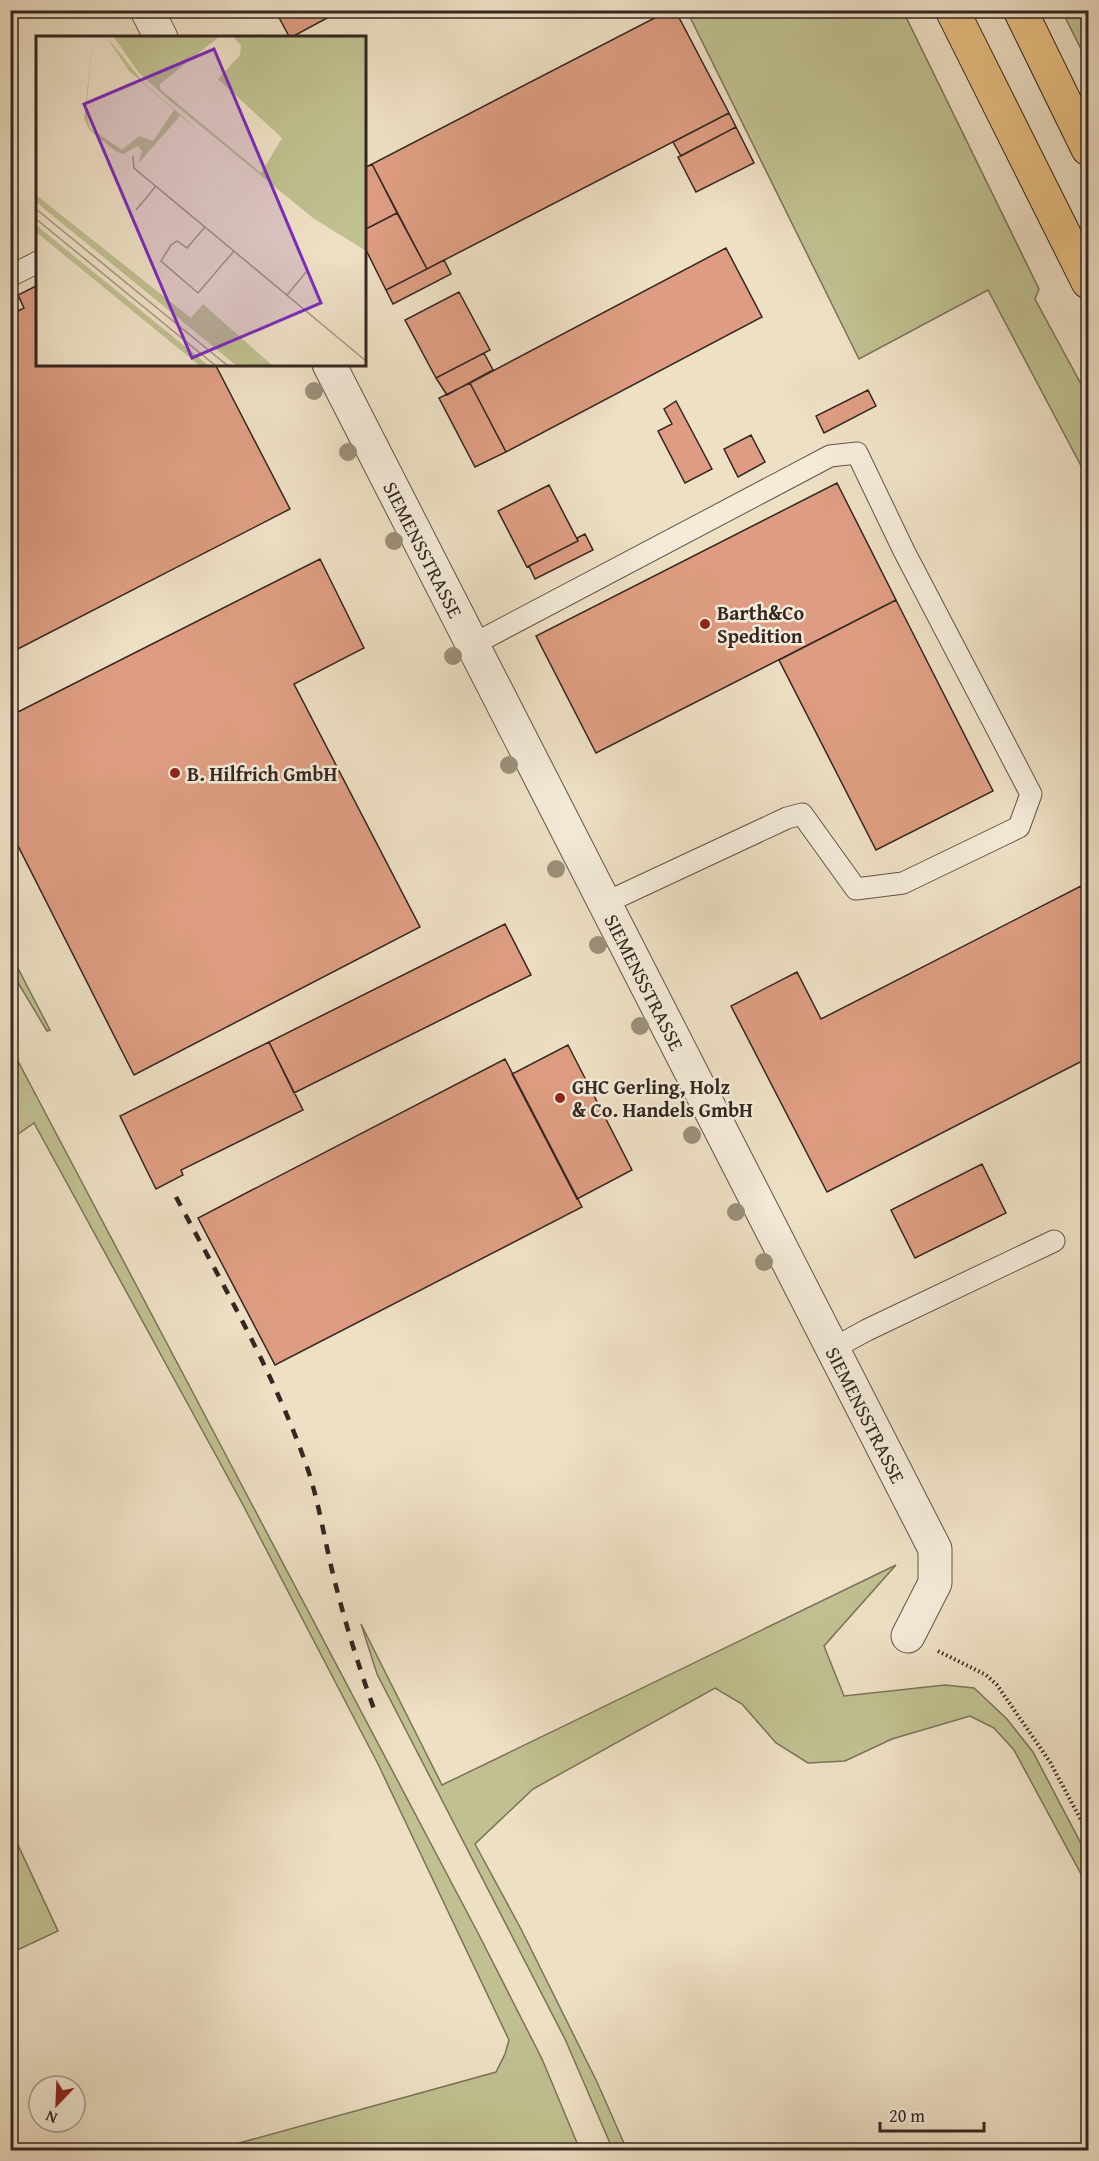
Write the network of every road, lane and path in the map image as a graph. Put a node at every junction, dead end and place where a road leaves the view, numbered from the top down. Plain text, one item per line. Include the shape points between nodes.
1 (147, 10) edge
2 (952, 10) edge
3 (1020, 10) edge
4 (160, 36) edge
5 (1089, 149) edge
6 (36, 263) edge
7 (10, 276) edge
8 (1089, 282) edge
9 (330, 366) edge
10 (472, 645) junction
11 (605, 903) junction
12 (1054, 1241) dead end
13 (834, 1348) junction
14 (908, 1636) joint
15 (1089, 1833) edge

1 - 4 street
2 - 8 highway
3 - 5 highway
6 - 7 lane
9 - 10 street, SIEMENSSTRASSE
10 - 11 street, SIEMENSSTRASSE
10 - 11 lane via 830,456 857,453 1031,794 1019,827 903,882 856,889 802,814
11 - 13 street, SIEMENSSTRASSE
12 - 13 lane
13 - 14 street, SIEMENSSTRASSE via 935,1550 935,1583
14 - 15 path via 986,1675 997,1685 1050,1762

